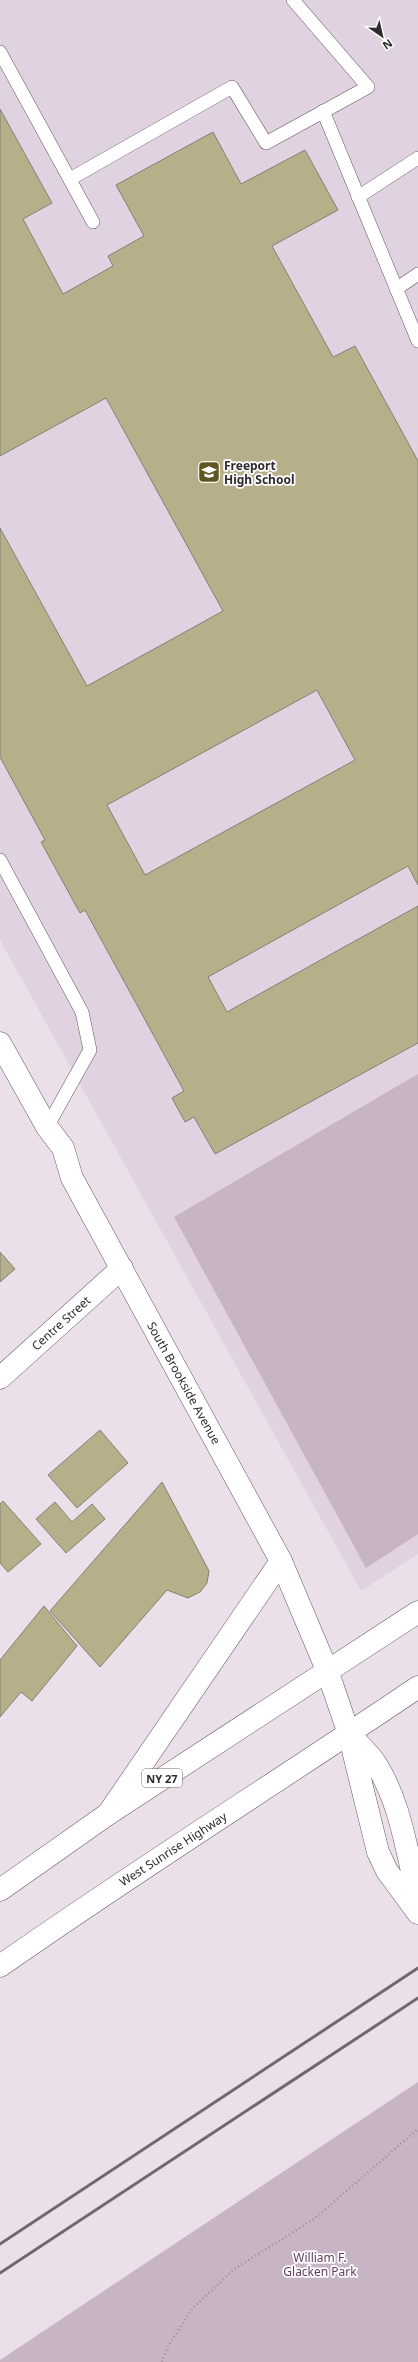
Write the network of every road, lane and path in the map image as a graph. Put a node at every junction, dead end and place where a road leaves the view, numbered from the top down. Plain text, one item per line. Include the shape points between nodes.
1 (293, 0) edge
2 (0, 52) edge
3 (322, 111) junction
4 (418, 158) edge
5 (70, 179) junction
6 (358, 197) junction
7 (93, 222) dead end
8 (418, 274) edge
9 (396, 289) junction
10 (418, 341) edge
11 (0, 860) edge
12 (0, 1043) edge
13 (47, 1127) junction
14 (122, 1268) junction
15 (0, 1378) edge
16 (281, 1561) junction
17 (418, 1612) edge
18 (327, 1670) junction
19 (418, 1687) edge
20 (349, 1734) junction
21 (108, 1814) junction
22 (0, 1890) edge
23 (418, 1896) edge
24 (418, 1913) edge
25 (0, 1966) edge
26 (418, 2130) edge
27 (162, 2362) edge

1 - 3 lane via 368,87
2 - 5 lane
3 - 5 lane via 266,143 232,87
3 - 6 lane
4 - 6 lane
5 - 7 lane
6 - 9 lane
8 - 9 lane
9 - 10 lane
11 - 13 lane via 82,1012 90,1050
12 - 13 main road, South Brookside Avenue
13 - 14 main road, South Brookside Avenue via 63,1148 72,1178
14 - 15 main road, Centre Street
14 - 16 main road, South Brookside Avenue
16 - 18 main road, South Brookside Avenue
16 - 21 main road
17 - 18 main road, NY 27
18 - 20 main road, South Brookside Avenue
18 - 21 main road, NY 27
19 - 20 main road, West Sunrise Highway
20 - 23 main road, South Brookside Avenue via 375,1762 390,1791 402,1822
20 - 24 main road, South Brookside Avenue via 378,1852 387,1871
20 - 25 main road, West Sunrise Highway via 168,1854 115,1886
21 - 22 main road, NY 27
26 - 27 path via 314,2219 233,2270 192,2309 168,2346

